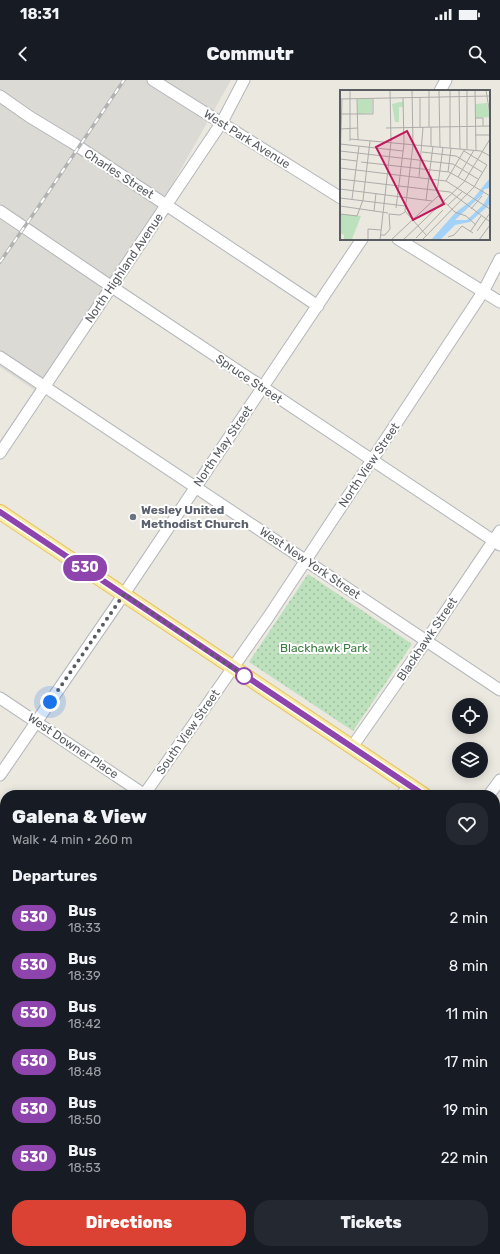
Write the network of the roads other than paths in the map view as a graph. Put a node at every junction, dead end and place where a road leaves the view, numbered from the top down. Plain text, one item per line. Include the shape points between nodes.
1 (153, 80) edge
2 (244, 80) edge
3 (446, 80) edge
4 (441, 90) edge
5 (0, 96) edge
6 (222, 122) junction
7 (340, 197) edge
8 (166, 205) junction
9 (0, 211) edge
10 (361, 240) edge
11 (400, 240) edge
12 (500, 259) edge
13 (112, 288) junction
14 (483, 292) junction
15 (500, 302) edge
16 (318, 306) junction
17 (0, 357) edge
18 (45, 387) junction
19 (262, 388) junction
20 (0, 453) edge
21 (372, 460) junction
22 (195, 487) junction
23 (0, 512) edge
24 (500, 531) edge
25 (497, 543) edge
26 (305, 560) junction
27 (124, 594) junction
28 (426, 641) junction
29 (233, 668) junction
30 (500, 690) edge
31 (0, 698) edge
32 (36, 722) junction
33 (352, 747) junction
34 (0, 775) edge
35 (500, 780) edge
36 (137, 790) edge
37 (148, 790) edge
38 (405, 790) edge
39 (493, 790) edge

1 - 6 street, West Park Avenue
2 - 6 street, North Highland Avenue
3 - 4 street
5 - 8 street, Charles Street
6 - 7 street, West Park Avenue
6 - 8 street, North Highland Avenue
8 - 13 street, North Highland Avenue
8 - 16 street, Charles Street
9 - 13 street, Spruce Street
10 - 16 street, North May Street
11 - 14 street
12 - 14 street, North View Street
13 - 18 street, North Highland Avenue
13 - 19 street, Spruce Street
14 - 15 street
14 - 21 street, North View Street
16 - 19 street, North May Street
17 - 18 street, West New York Street
18 - 20 street, North Highland Avenue
18 - 22 street, West New York Street
19 - 21 street, Spruce Street
19 - 22 street, North May Street
21 - 25 street, Spruce Street
21 - 26 street, North View Street
22 - 26 street, West New York Street
22 - 27 street, North May Street
23 - 27 main road
24 - 25 street, Blackhawk Street
25 - 28 street, Blackhawk Street
26 - 28 street, West New York Street
26 - 29 street, North View Street
27 - 29 main road
27 - 32 street, North May Street
28 - 30 street, West New York Street
28 - 33 street, Blackhawk Street
29 - 33 main road
29 - 37 street, South View Street
31 - 32 street, West Downer Place
32 - 34 street, North May Street
32 - 36 street, West Downer Place
33 - 38 main road
35 - 39 street

